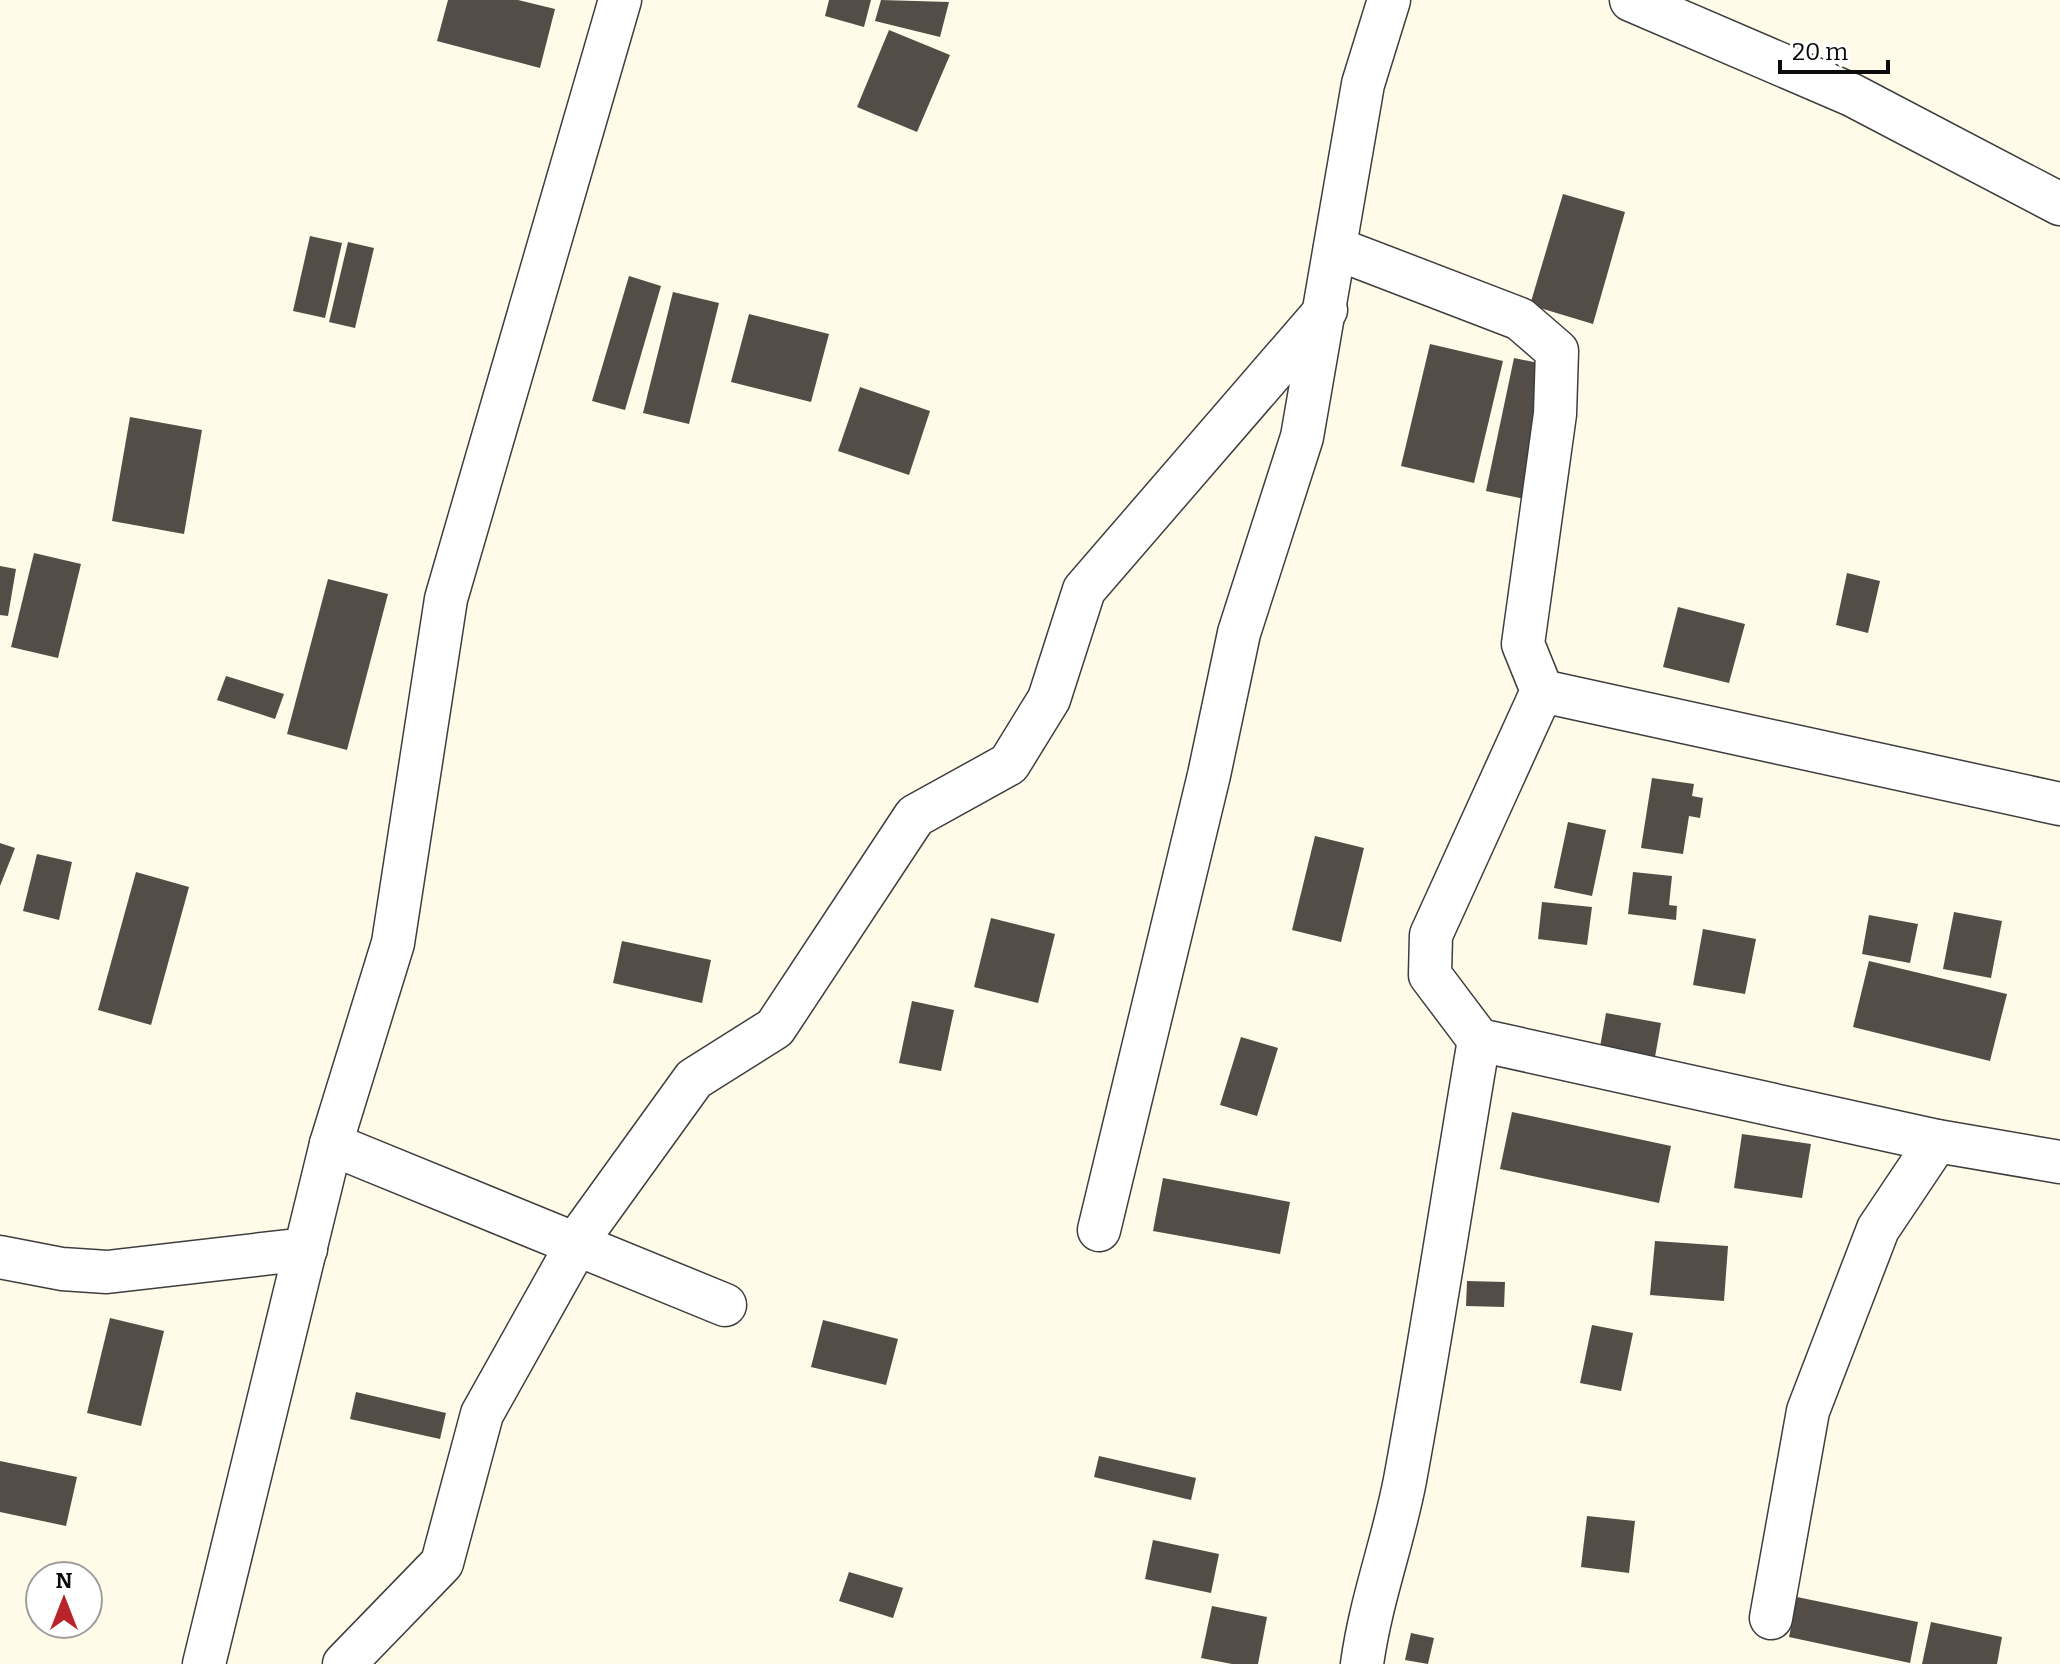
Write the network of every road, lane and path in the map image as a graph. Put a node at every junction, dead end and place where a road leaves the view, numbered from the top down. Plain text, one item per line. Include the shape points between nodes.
1 (620, 0) edge
2 (1389, 0) edge
3 (1631, 0) edge
4 (2060, 204) edge
5 (1335, 248) junction
6 (1326, 310) junction
7 (1542, 691) junction
8 (2060, 804) edge
9 (1479, 1040) junction
10 (1937, 1141) junction
11 (331, 1144) junction
12 (2060, 1162) edge
13 (1099, 1230) dead end
14 (576, 1246) junction
15 (306, 1249) junction
16 (0, 1257) edge
17 (725, 1305) dead end
18 (1771, 1618) dead end
19 (204, 1664) edge
20 (344, 1664) edge
21 (1362, 1664) edge

1 - 11 street via 446,599 393,943
2 - 5 street via 1363,84
3 - 4 street via 1852,95
5 - 6 street
5 - 7 street via 1520,319 1557,351 1555,414 1523,644
6 - 13 street via 1302,437 1239,633
6 - 14 street via 1084,590 1049,699 1009,764 915,816 775,1028 694,1079
7 - 8 street
7 - 9 street via 1431,935 1430,975
9 - 10 street
9 - 21 street via 1411,1448 1370,1607
10 - 12 street
10 - 18 street via 1878,1229 1808,1411
11 - 14 street
11 - 15 street
14 - 17 street
14 - 20 street via 482,1414 442,1563
15 - 16 street via 107,1272
15 - 19 street

